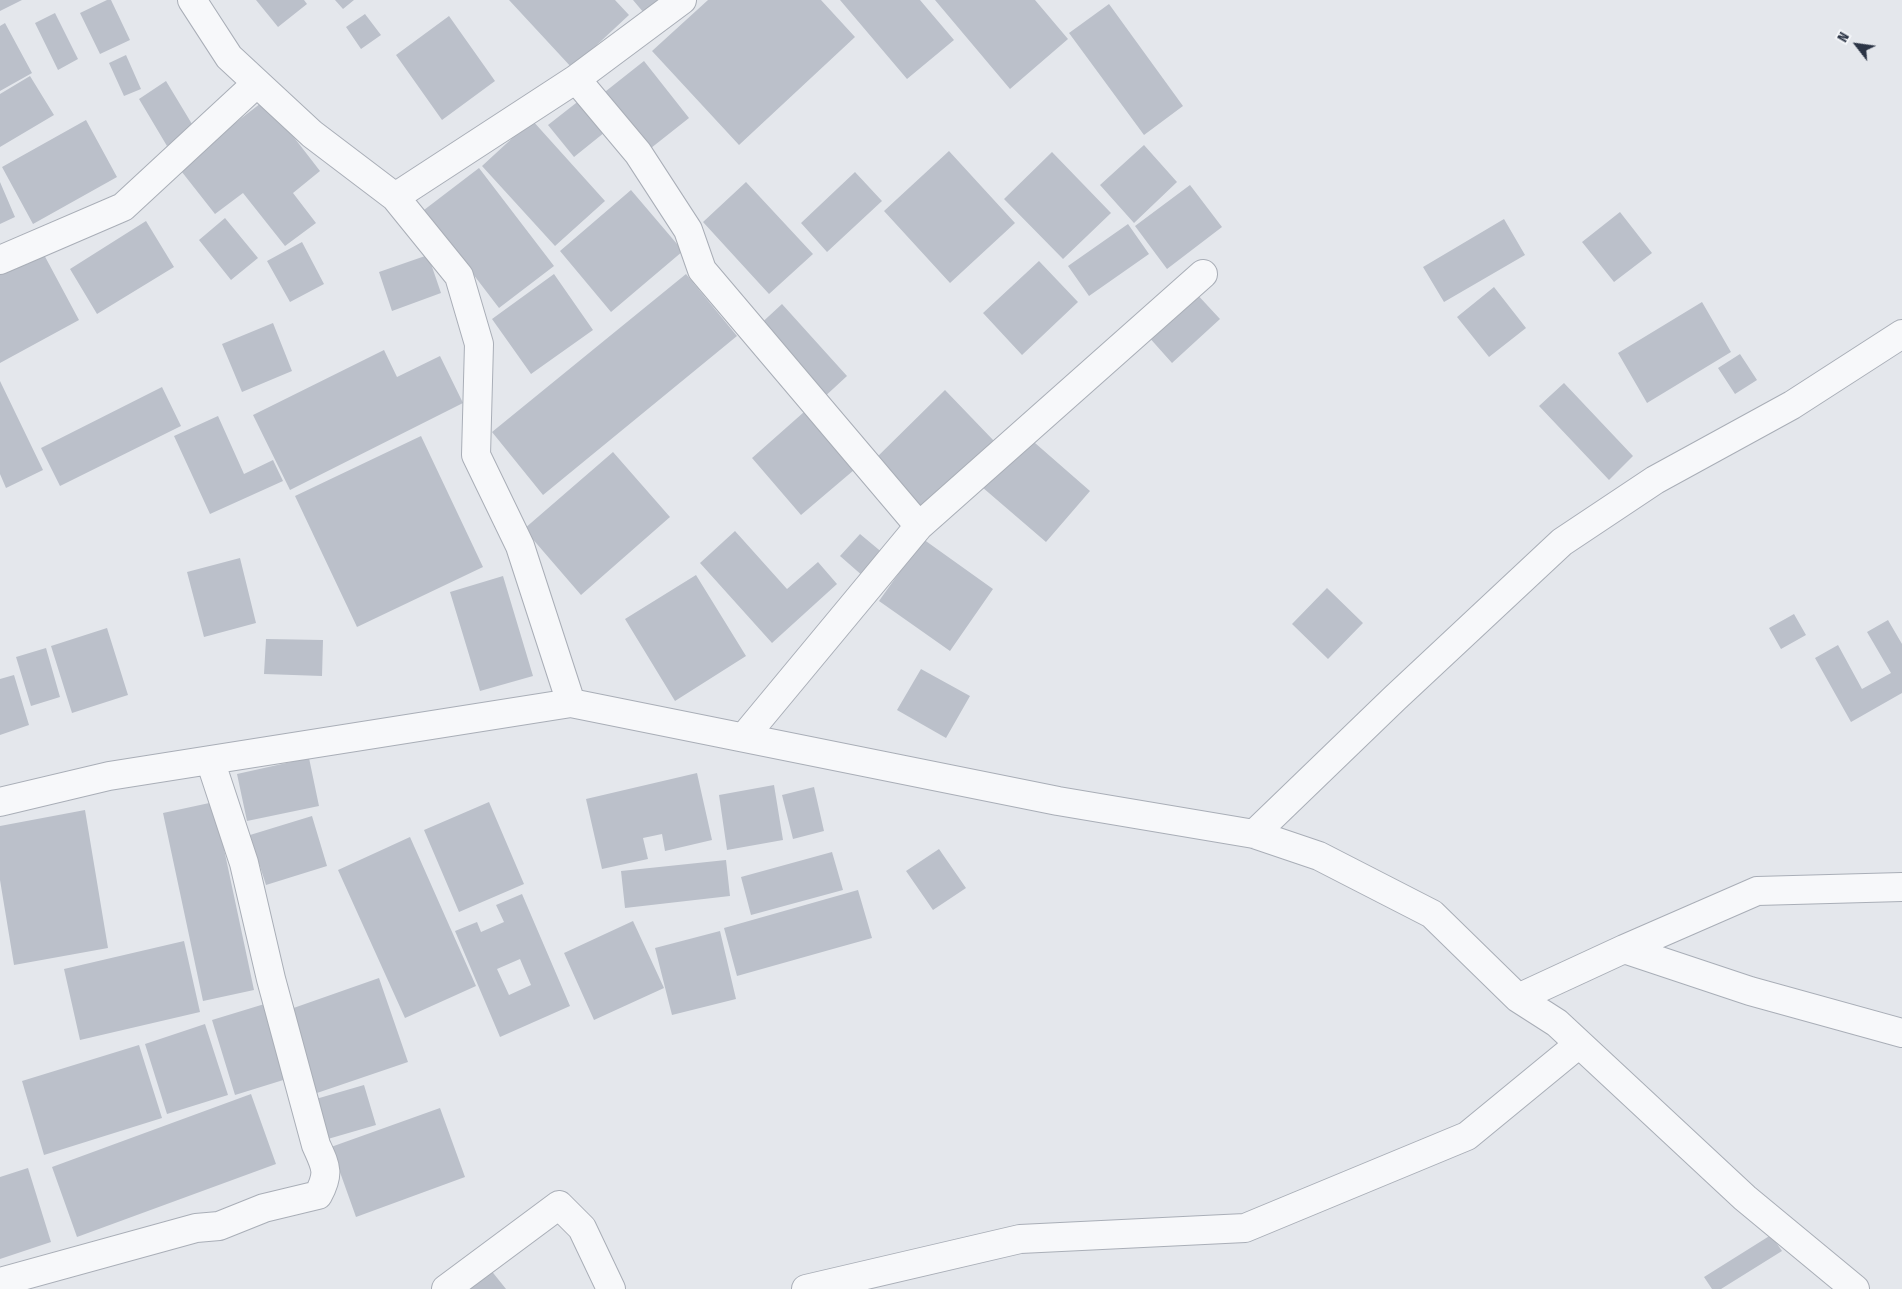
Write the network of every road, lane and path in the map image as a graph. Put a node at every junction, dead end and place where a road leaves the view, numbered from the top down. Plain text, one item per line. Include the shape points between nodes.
1 (192, 0) edge
2 (682, 0) edge
3 (576, 79) junction
4 (257, 84) junction
5 (394, 197) junction
6 (0, 260) edge
7 (1203, 274) dead end
8 (1902, 334) edge
9 (919, 526) junction
10 (571, 703) junction
11 (744, 737) junction
12 (210, 760) junction
13 (0, 802) edge
14 (1254, 834) junction
15 (1902, 887) edge
16 (1624, 949) junction
17 (1518, 998) junction
18 (1902, 1033) edge
19 (1579, 1044) junction
20 (0, 1282) edge
21 (446, 1289) edge
22 (611, 1289) edge
23 (806, 1289) edge
24 (1854, 1289) edge

1 - 4 street via 229,57
2 - 3 street
3 - 5 street
3 - 9 street via 638,153 688,230 702,270
4 - 5 street via 312,134
4 - 6 street via 124,206
5 - 10 street via 459,276 479,344 476,455 520,546
7 - 9 street
8 - 14 street via 1792,405 1655,480 1562,542
9 - 11 street
10 - 11 street
10 - 12 street
11 - 14 street via 1058,801
12 - 13 street via 108,776
12 - 20 street via 244,863 271,979 316,1145 327,1168 325,1183 318,1195 264,1208 234,1221 177,1233
14 - 17 street via 1319,856 1432,914
15 - 16 street via 1757,892
16 - 17 street
16 - 18 street via 1750,991
17 - 19 street via 1557,1023
19 - 23 street via 1466,1136 1245,1228 1020,1239
19 - 24 street via 1745,1198
21 - 22 street via 559,1205 582,1228

